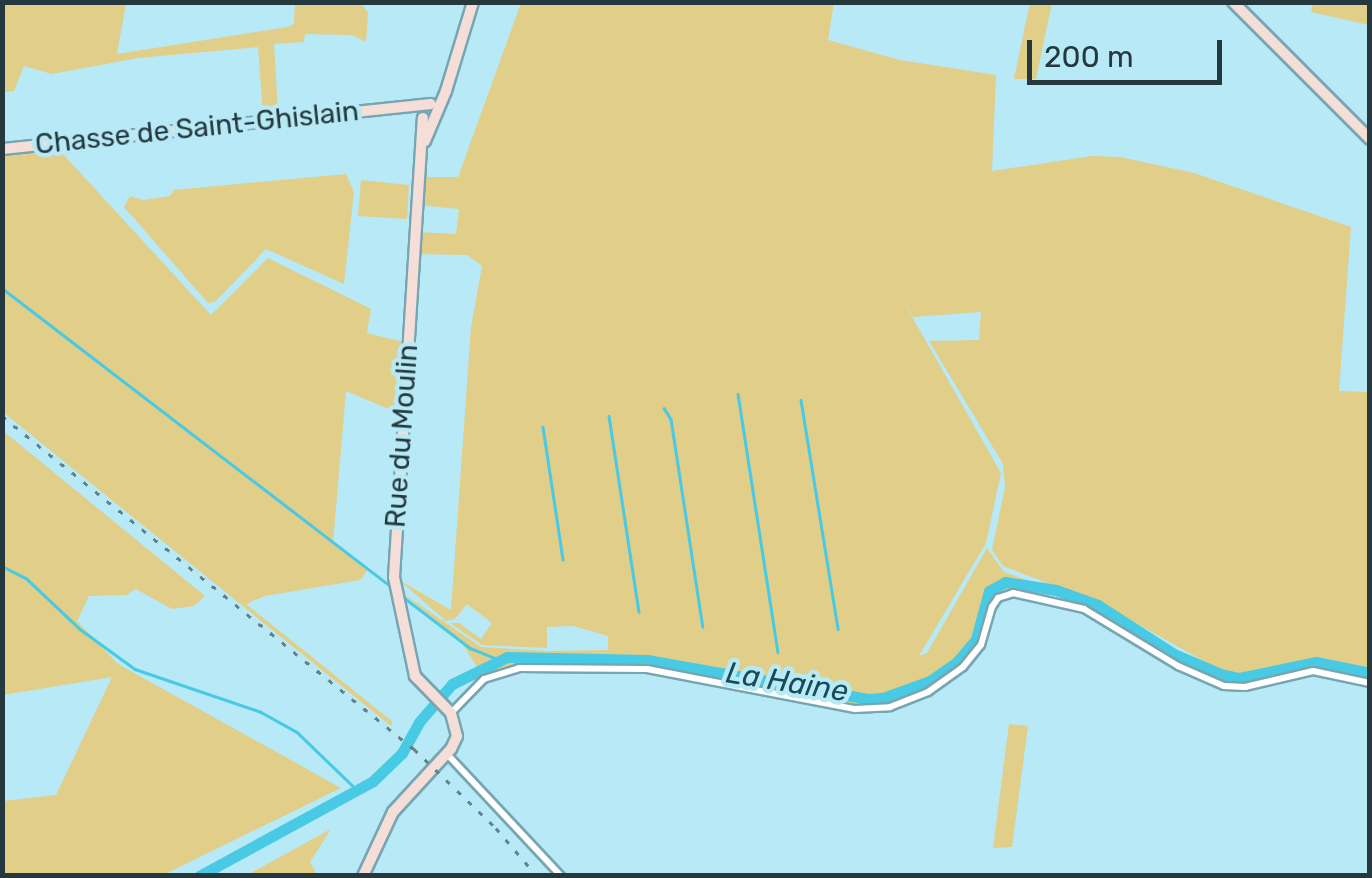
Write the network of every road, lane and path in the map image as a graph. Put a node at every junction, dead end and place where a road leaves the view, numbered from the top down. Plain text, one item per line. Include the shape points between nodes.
1 (473, 2) edge
2 (1233, 2) edge
3 (427, 112) junction
4 (1370, 139) edge
5 (2, 148) edge
6 (1370, 683) edge
7 (448, 710) junction
8 (447, 754) junction
9 (363, 876) edge
10 (561, 876) edge

1 - 3 street, Rue du Moulin via 450,77
2 - 4 street
3 - 5 street, Chasse de Saint-Ghislain via 392,109
3 - 7 street, Rue du Moulin via 393,557 416,676
6 - 7 street via 1313,671 1224,686 1178,666 1094,613 1013,593 992,607 981,645 963,668 890,707 855,709 647,669 519,668 484,679
7 - 8 street via 456,736
8 - 9 street via 393,812
8 - 10 street

